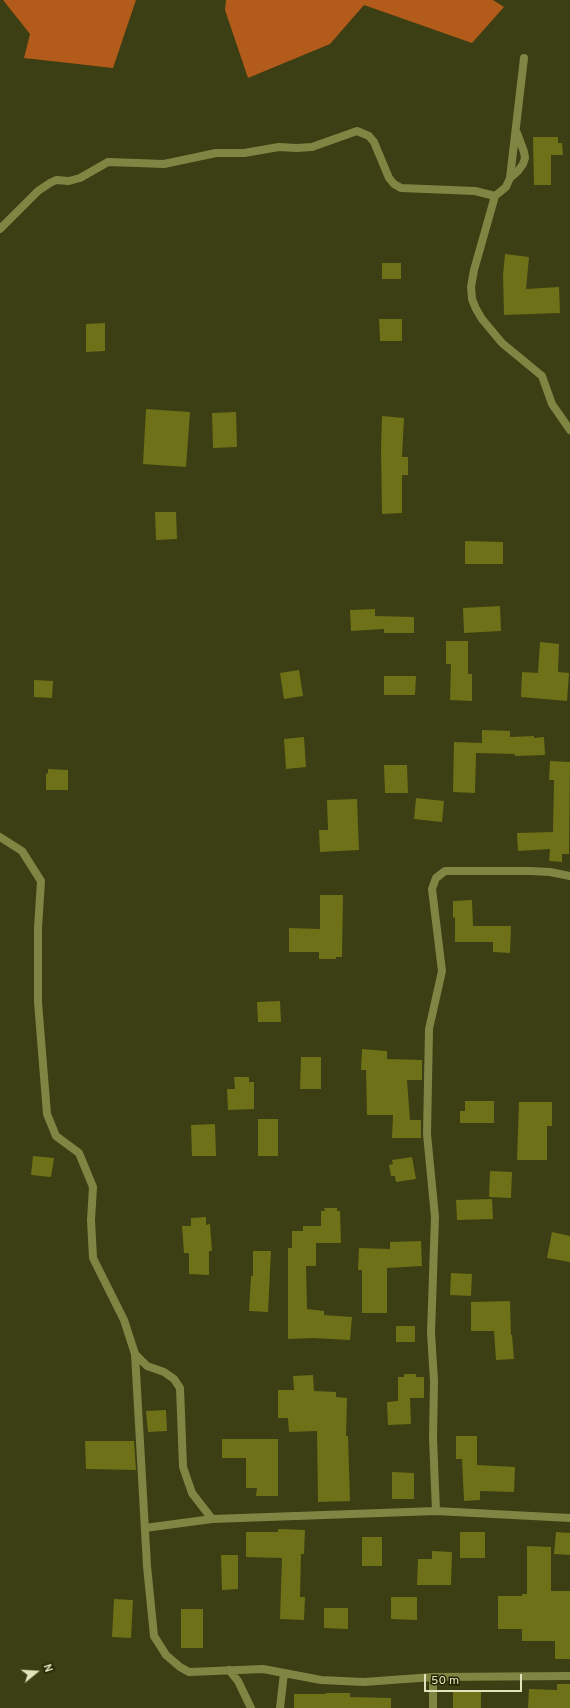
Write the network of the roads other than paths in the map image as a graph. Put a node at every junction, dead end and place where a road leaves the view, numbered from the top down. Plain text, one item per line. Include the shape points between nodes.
1 (524, 58) dead end
2 (516, 132) junction
3 (510, 178) junction
4 (495, 196) junction
5 (0, 229) edge
6 (570, 430) edge
7 (0, 837) edge
8 (570, 876) edge
9 (135, 1354) junction
10 (436, 1511) junction
11 (570, 1518) edge
12 (212, 1519) junction
13 (145, 1528) junction
14 (229, 1670) junction
15 (284, 1672) junction
16 (570, 1676) edge
17 (433, 1677) junction
18 (251, 1708) edge
19 (280, 1708) edge
20 (434, 1708) edge

1 - 2 street
2 - 3 street
2 - 3 street via 525,158 518,171
3 - 4 street via 506,187
4 - 5 street via 475,191 401,188 389,178 374,142 369,136 357,131 312,147 279,147 244,153 216,153 164,164 108,162 80,178 50,183 38,191
4 - 6 street via 474,270 472,299 482,319 502,343 542,376 552,404
7 - 9 street via 22,852 41,880 38,1002 47,1114 56,1136 79,1153 93,1187 93,1258 124,1320
8 - 10 street via 537,872 445,871 436,878 432,890 442,970 429,1029 428,1134 435,1217 431,1333
9 - 12 street via 147,1366 174,1379 180,1388 183,1467 192,1493
9 - 13 street
10 - 11 street
10 - 12 street
12 - 13 street
13 - 14 street via 154,1636 166,1655 189,1672
14 - 15 street via 262,1669
14 - 18 street via 238,1681
15 - 17 street via 321,1680 364,1682
15 - 19 street
16 - 17 street
17 - 20 street

